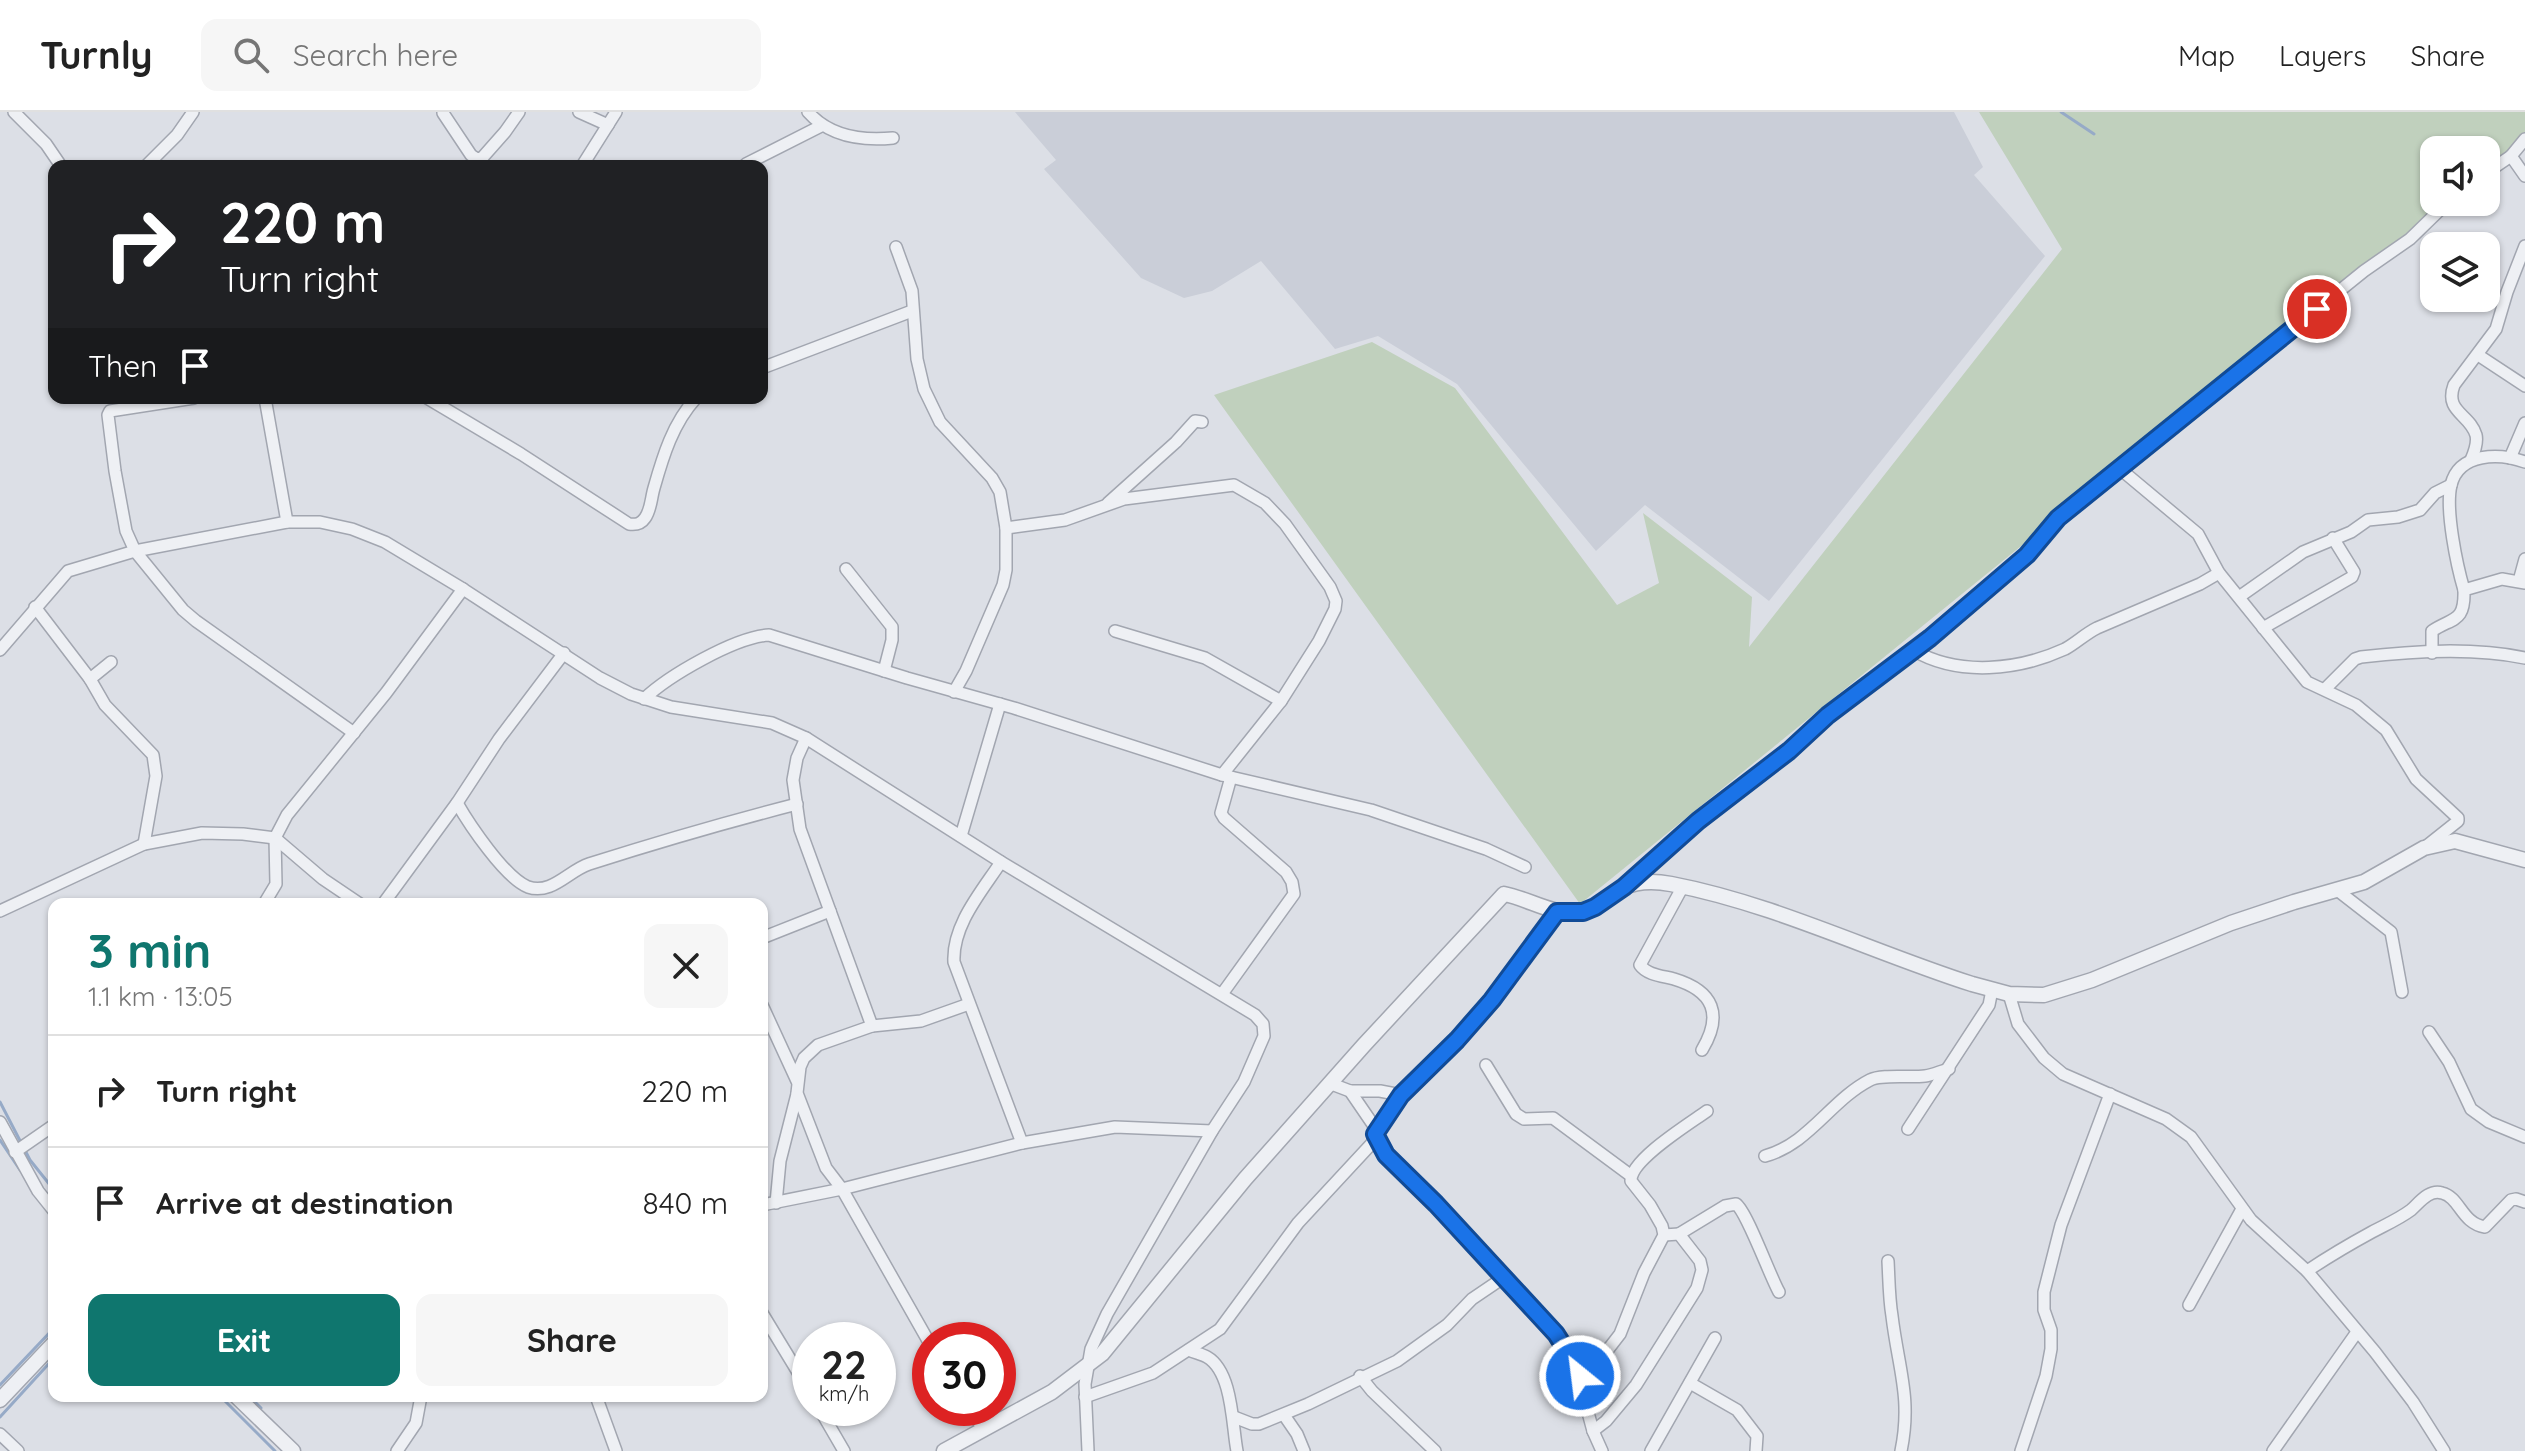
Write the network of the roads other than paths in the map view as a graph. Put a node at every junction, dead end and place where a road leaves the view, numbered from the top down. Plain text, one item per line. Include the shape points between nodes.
1 (14, 112) edge
2 (193, 112) edge
3 (519, 112) edge
4 (579, 112) edge
5 (616, 112) edge
6 (808, 112) edge
7 (443, 113) edge
8 (608, 125) junction
9 (821, 126) junction
10 (893, 138) dead end
11 (2525, 139) edge
12 (2511, 156) junction
13 (57, 160) edge
14 (152, 160) edge
15 (586, 160) edge
16 (754, 160) edge
17 (2500, 163) edge
18 (2525, 176) edge
19 (2434, 216) edge
20 (2525, 246) edge
21 (896, 247) dead end
22 (912, 311) junction
23 (2478, 355) junction
24 (768, 366) edge
25 (2525, 386) edge
26 (155, 404) edge
27 (266, 404) edge
28 (437, 404) edge
29 (692, 404) edge
30 (1202, 422) dead end
31 (2525, 423) edge
32 (2510, 458) junction
33 (2471, 460) junction
34 (2525, 462) edge
35 (2119, 468) junction
36 (2451, 485) junction
37 (1107, 503) junction
38 (287, 522) junction
39 (1006, 528) junction
40 (2333, 538) junction
41 (135, 551) junction
42 (2525, 559) edge
43 (846, 569) dead end
44 (2219, 573) junction
45 (2522, 582) edge
46 (463, 589) junction
47 (2464, 590) junction
48 (2239, 597) junction
49 (35, 607) junction
50 (2263, 628) junction
51 (1115, 631) dead end
52 (0, 650) edge
53 (1913, 650) junction
54 (564, 653) junction
55 (2432, 653) junction
56 (2525, 658) edge
57 (111, 662) dead end
58 (884, 671) junction
59 (90, 679) junction
60 (2325, 689) junction
61 (954, 692) junction
62 (644, 699) junction
63 (1281, 701) junction
64 (1000, 704) junction
65 (354, 733) junction
66 (806, 738) junction
67 (1227, 776) junction
68 (457, 803) junction
69 (797, 804) junction
70 (961, 836) junction
71 (275, 838) junction
72 (144, 844) junction
73 (2424, 848) junction
74 (2525, 860) edge
75 (1001, 862) junction
76 (1525, 867) dead end
77 (1624, 887) junction
78 (1682, 888) junction
79 (2337, 890) junction
80 (268, 898) edge
81 (351, 898) edge
82 (387, 898) edge
83 (0, 911) edge
84 (830, 911) junction
85 (1557, 912) junction
86 (768, 936) edge
87 (1992, 990) junction
88 (2402, 992) dead end
89 (1222, 994) junction
90 (2009, 994) junction
91 (969, 1004) junction
92 (872, 1026) junction
93 (768, 1029) edge
94 (2429, 1032) dead end
95 (1702, 1050) dead end
96 (1486, 1065) dead end
97 (1949, 1069) junction
98 (1329, 1083) junction
99 (797, 1088) junction
100 (1350, 1091) junction
101 (2110, 1094) junction
102 (1401, 1095) junction
103 (1707, 1111) dead end
104 (0, 1122) edge
105 (48, 1129) edge
106 (1908, 1129) dead end
107 (1212, 1131) junction
108 (1376, 1134) junction
109 (2525, 1137) edge
110 (1022, 1143) junction
111 (15, 1152) junction
112 (1765, 1156) dead end
113 (1630, 1175) junction
114 (842, 1189) junction
115 (2525, 1202) edge
116 (776, 1203) junction
117 (48, 1204) edge
118 (768, 1204) edge
119 (2242, 1209) junction
120 (1679, 1234) junction
121 (1664, 1235) junction
122 (1888, 1261) dead end
123 (2307, 1271) junction
124 (1503, 1278) junction
125 (1779, 1292) dead end
126 (2189, 1305) dead end
127 (918, 1322) edge
128 (768, 1323) edge
129 (2357, 1332) junction
130 (1715, 1338) dead end
131 (48, 1349) edge
132 (1189, 1350) junction
133 (792, 1362) edge
134 (1088, 1366) junction
135 (1360, 1376) junction
136 (1580, 1376) junction
137 (1690, 1383) junction
138 (1085, 1397) junction
139 (0, 1400) edge
140 (242, 1402) edge
141 (420, 1402) edge
142 (598, 1402) edge
143 (1284, 1415) junction
144 (1234, 1417) junction
145 (829, 1426) edge
146 (981, 1426) edge
147 (984, 1430) junction
148 (1593, 1431) junction
149 (0, 1434) edge
150 (18, 1451) edge
151 (293, 1451) edge
152 (397, 1451) edge
153 (616, 1451) edge
154 (844, 1451) edge
155 (944, 1451) edge
156 (1088, 1451) edge
157 (1237, 1451) edge
158 (1304, 1451) edge
159 (1435, 1451) edge
160 (1602, 1451) edge
161 (1651, 1451) edge
162 (1756, 1451) edge
163 (1901, 1451) edge
164 (2021, 1451) edge
165 (2273, 1451) edge
166 (2444, 1451) edge

1 - 13 street
2 - 14 street
3 - 7 street via 477,159
4 - 8 street
5 - 8 street
6 - 9 street
8 - 15 street
9 - 10 street via 847,135
9 - 16 street
11 - 12 street
12 - 17 street
12 - 18 street
19 - 35 street
20 - 23 street via 2496,329
21 - 22 street via 912,291
22 - 24 street
22 - 39 street via 924,389 940,422 997,485
23 - 25 street
23 - 33 street via 2450,395 2476,433
26 - 41 street via 108,415 123,516
27 - 38 street
28 - 29 street via 637,525 649,509 672,434
30 - 37 street via 1195,421
31 - 32 street
32 - 33 street
32 - 34 street
33 - 36 street
35 - 44 street via 2198,534
35 - 53 street via 2058,518 2023,559
36 - 40 street via 2420,510 2368,520
36 - 47 street via 2453,539
37 - 39 street via 1065,520
37 - 63 street via 1235,485 1265,503 1285,524 1330,587 1336,604 1326,630
38 - 41 street
38 - 46 street via 352,529 385,542
39 - 61 street via 1003,585
40 - 48 street via 2303,552
40 - 50 street via 2352,577
41 - 49 street via 68,571
41 - 65 street via 196,621
42 - 45 street
43 - 58 street via 892,627
44 - 48 street
44 - 53 street via 2023,664 1965,667
45 - 47 street via 2502,579
46 - 54 street
46 - 65 street
47 - 55 street via 2462,614 2432,631
48 - 50 street
49 - 52 street
49 - 59 street
50 - 60 street via 2307,682
51 - 63 street via 1205,658
53 - 77 street via 1698,821
54 - 62 street
54 - 68 street
55 - 56 street
55 - 60 street via 2355,659
57 - 59 street
58 - 61 street
58 - 62 street via 763,635 710,656 660,683
59 - 72 street via 105,705 154,759
60 - 73 street via 2356,705 2386,730 2416,779 2458,818
61 - 64 street
62 - 66 street via 772,723
63 - 67 street
64 - 67 street
64 - 70 street
65 - 71 street via 295,802
66 - 69 street via 793,780
66 - 70 street
67 - 76 street via 1371,810
67 - 89 street via 1221,813 1286,872 1294,894
68 - 69 street via 474,834 518,881 547,888 581,867
68 - 82 street
69 - 84 street via 800,829
70 - 75 street
71 - 72 street via 202,833
71 - 80 street via 276,884
71 - 81 street
72 - 83 street
73 - 74 street via 2455,841
73 - 79 street via 2364,882
75 - 89 street
75 - 91 street via 953,947
77 - 78 street via 1655,882
77 - 85 street via 1583,912
78 - 87 street via 1751,904
78 - 95 street via 1640,965 1704,994 1714,1014 1713,1032
79 - 88 street via 2391,932
79 - 90 street via 2231,923 2092,980 2044,995
84 - 86 street
84 - 92 street
85 - 98 street via 1502,895
85 - 102 street via 1492,1000
87 - 90 street
87 - 97 street via 1989,1005
89 - 107 street via 1260,1019 1264,1036 1244,1082
90 - 101 street via 2018,1024 2044,1058 2063,1074
91 - 92 street via 921,1021
91 - 110 street
92 - 99 street via 810,1051 800,1067
93 - 99 street
94 - 109 street via 2471,1109
96 - 113 street via 1516,1114 1556,1119
97 - 106 street
97 - 112 street via 1928,1076 1875,1077 1807,1134
98 - 100 street
98 - 134 street
99 - 114 street via 826,1168
99 - 116 street
100 - 102 street
100 - 108 street
101 - 119 street via 2166,1119 2191,1137
101 - 164 street via 2061,1225 2044,1292 2051,1349
102 - 108 street
103 - 113 street via 1650,1153
104 - 111 street
105 - 111 street
107 - 110 street via 1115,1127
107 - 134 street via 1107,1314
108 - 124 street via 1386,1155
108 - 132 street via 1298,1223 1220,1329
110 - 114 street
111 - 117 street
113 - 121 street
114 - 116 street
114 - 127 street
115 - 123 street via 2511,1200 2485,1227 2468,1220 2453,1200 2437,1192
116 - 118 street
119 - 123 street
119 - 126 street
120 - 121 street
120 - 125 street via 1736,1204
120 - 148 street via 1700,1261 1701,1278 1650,1365
121 - 136 street via 1620,1334
122 - 163 street via 1905,1386
123 - 129 street
124 - 135 street via 1408,1353
124 - 136 street via 1556,1334
128 - 133 street
129 - 165 street
129 - 166 street
130 - 137 street
131 - 139 street
132 - 138 street via 1153,1373
132 - 144 street via 1215,1363
134 - 138 street
134 - 147 street
135 - 143 street
135 - 159 street
136 - 148 street
137 - 161 street
137 - 162 street via 1737,1410 1757,1436
138 - 156 street
140 - 151 street
141 - 152 street via 416,1423
142 - 153 street
143 - 144 street via 1259,1424
143 - 158 street
144 - 157 street
145 - 154 street
146 - 147 street
147 - 155 street
148 - 160 street
149 - 150 street

